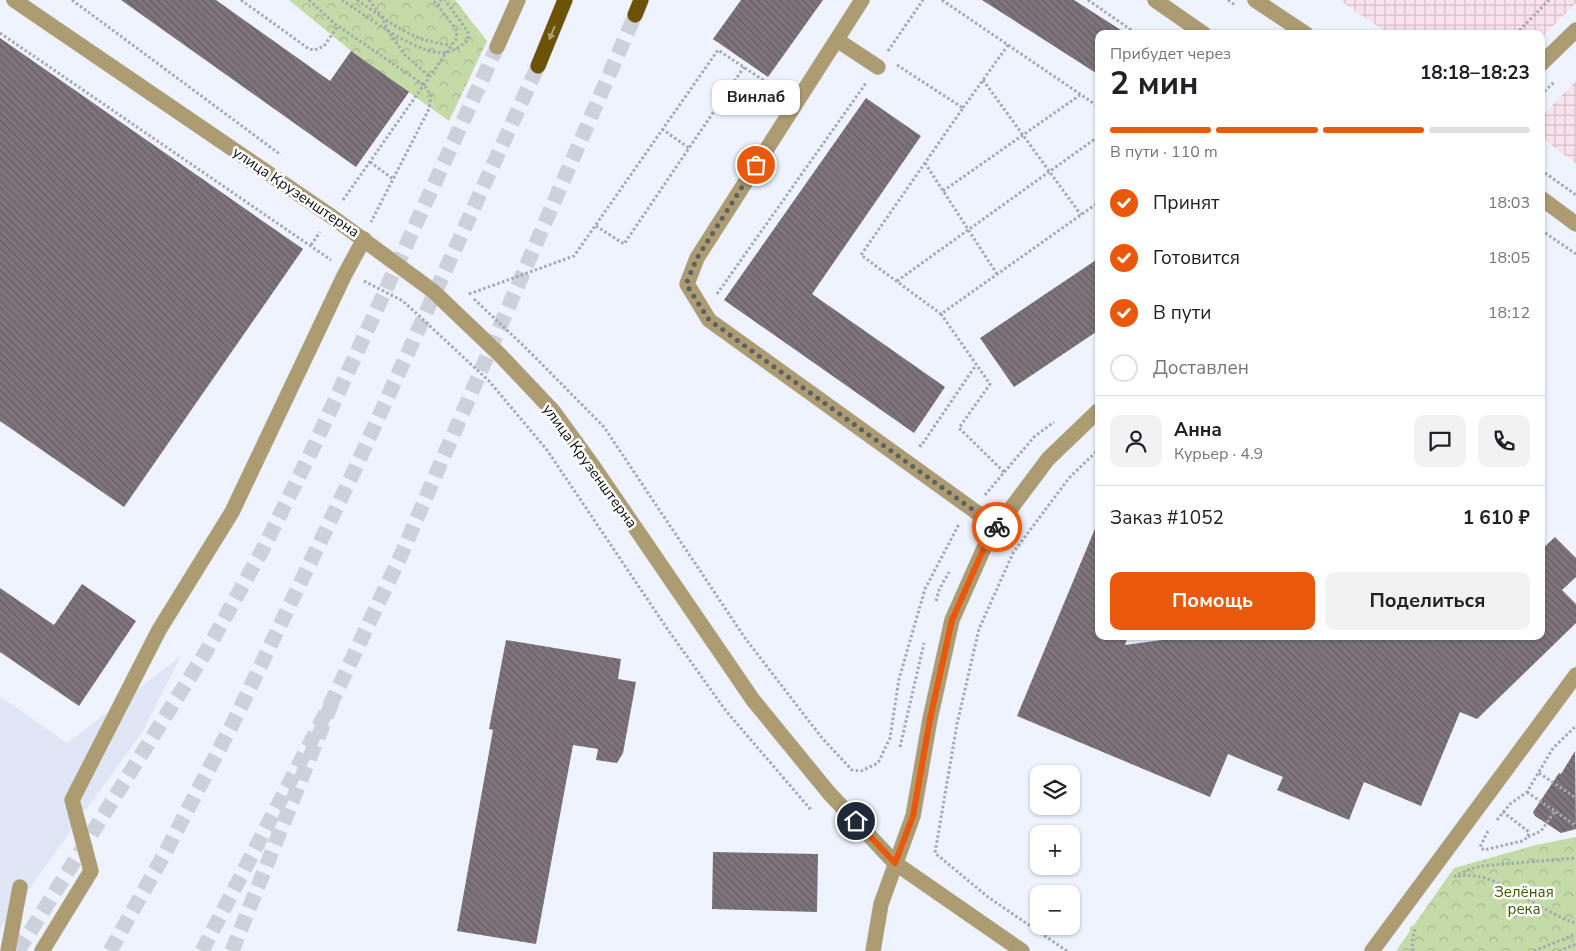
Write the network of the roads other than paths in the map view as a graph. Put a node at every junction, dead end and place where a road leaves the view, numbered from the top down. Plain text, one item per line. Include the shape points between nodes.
1 (14, 0) edge
2 (518, 0) edge
3 (565, 0) edge
4 (641, 0) edge
5 (862, 0) edge
6 (1155, 0) edge
7 (1255, 0) edge
8 (635, 14) tunnel mouth
9 (1198, 30) edge
10 (1300, 30) edge
11 (1576, 30) edge
12 (837, 40) junction
13 (497, 47) tunnel mouth
14 (1545, 60) edge
15 (881, 61) road end
16 (538, 66) tunnel mouth
17 (1545, 201) edge
18 (1576, 224) edge
19 (364, 239) junction
20 (1095, 414) edge
21 (997, 527) junction
22 (1576, 675) edge
23 (895, 863) junction
24 (20, 887) dead end
25 (8, 951) edge
26 (42, 951) edge
27 (873, 951) edge
28 (1022, 951) edge
29 (1372, 951) edge

1 - 19 street, улица Крузенштерна
2 - 13 street
3 -> 16 main road
4 - 8 main road
5 - 12 street
6 - 9 street
7 - 10 street
11 - 14 street
12 - 15 street
12 - 21 street via 697,258 686,284 709,320
17 - 18 street
19 - 23 street, улица Крузенштерна via 432,291 553,411 753,700 829,793
19 - 26 street via 232,512 159,630 72,800 91,871
20 - 21 street via 1048,459
21 - 23 street via 988,539 952,620 913,816
22 - 29 street
23 - 27 street via 881,904
23 - 28 street, улица Крузенштерна
24 - 25 street

